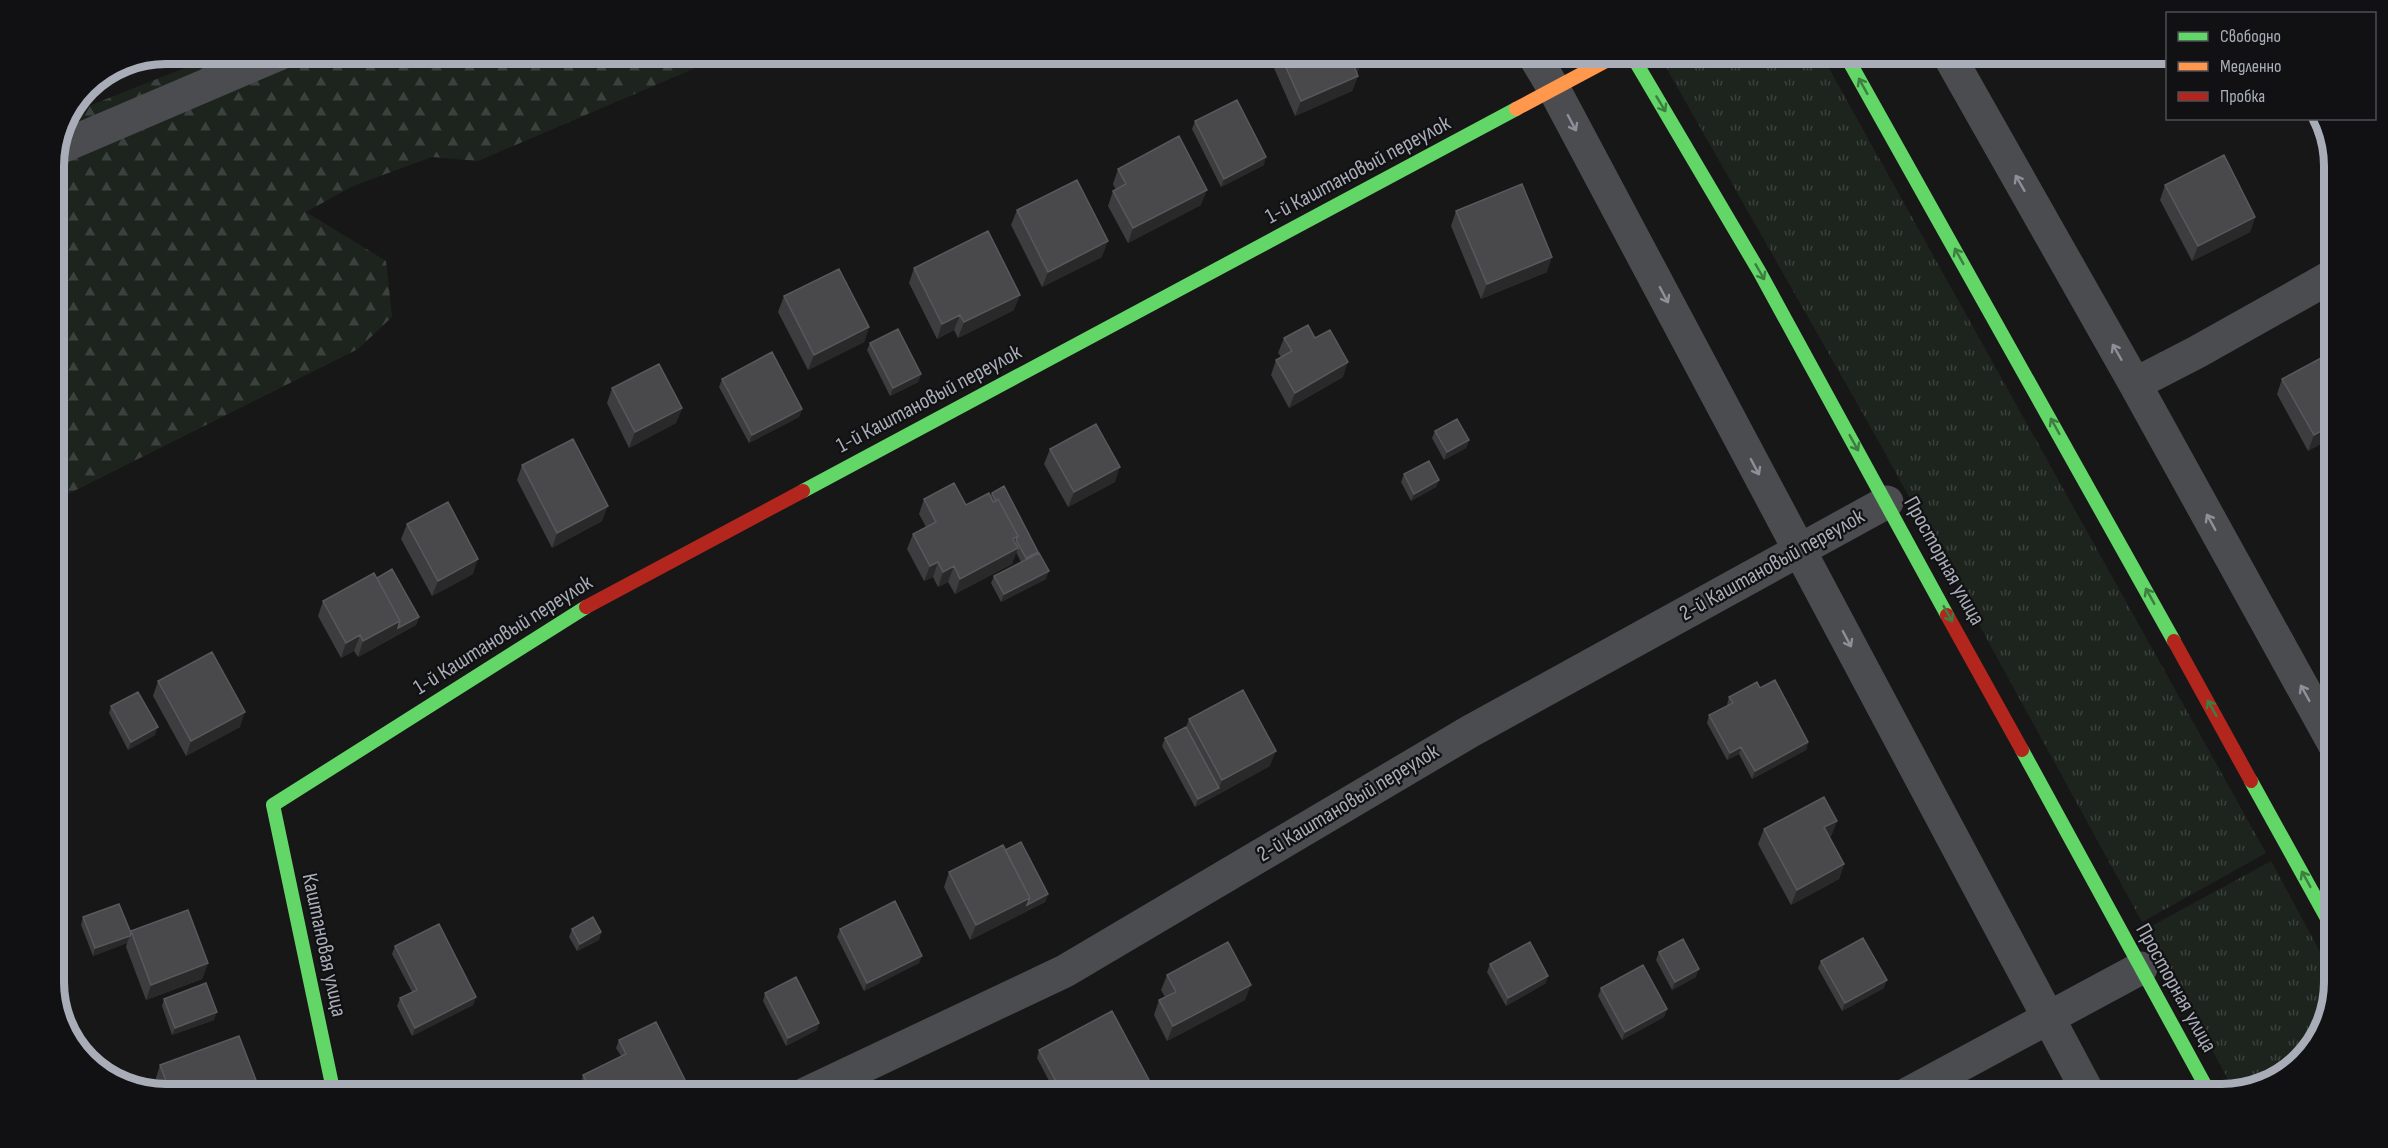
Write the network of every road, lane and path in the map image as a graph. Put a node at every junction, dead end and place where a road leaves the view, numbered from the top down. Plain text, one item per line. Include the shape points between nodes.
1 (256, 64) edge
2 (1539, 64) edge
3 (1600, 64) edge
4 (1637, 64) edge
5 (1851, 64) edge
6 (1954, 64) edge
7 (1554, 89) junction
8 (67, 144) edge
9 (2323, 281) edge
10 (2135, 384) junction
11 (1887, 502) junction
12 (1799, 550) junction
13 (2324, 725) edge
14 (273, 805) joint
15 (2324, 912) edge
16 (2141, 968) junction
17 (2048, 1018) junction
18 (332, 1084) edge
19 (826, 1084) edge
20 (1925, 1084) edge
21 (2084, 1084) edge
22 (2205, 1084) edge

1 - 8 street
2 - 7 street
3 - 7 main road, 1-й Каштановый переулок
4 -> 11 main road, Просторная улица via 1759,271
15 -> 5 main road
10 -> 6 street
7 -> 12 street
7 - 14 main road, 1-й Каштановый переулок via 570,615
9 - 10 street
13 -> 10 street
11 - 12 street, 2-й Каштановый переулок
11 -> 16 main road, Просторная улица
12 -> 17 street
12 - 19 street, 2-й Каштановый переулок via 1469,732 1065,971
14 - 18 main road, Каштановая улица
16 - 17 street
16 - 22 main road, Просторная улица
17 - 20 street
17 - 21 street

